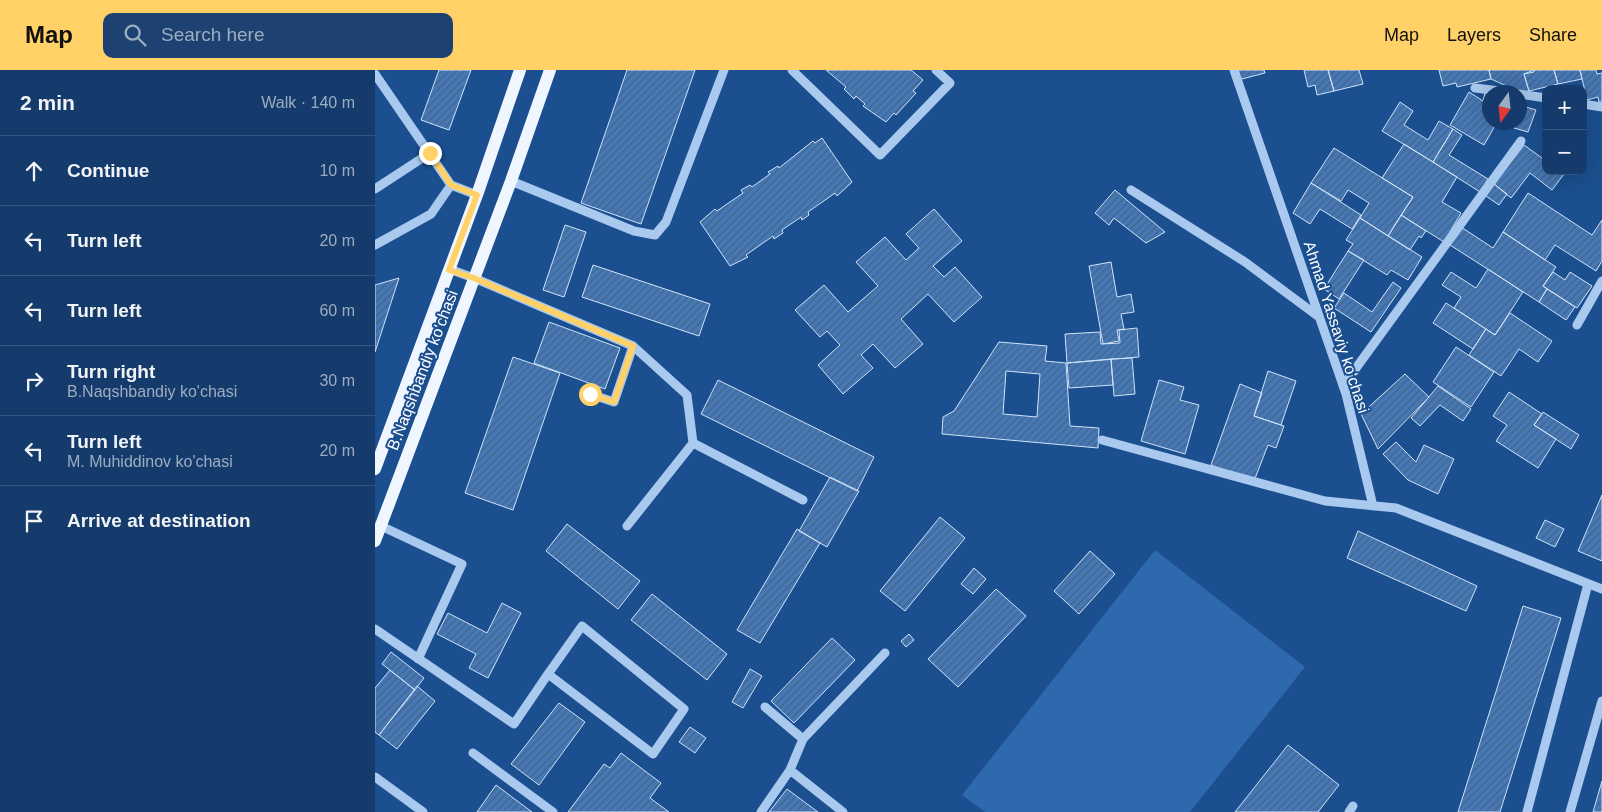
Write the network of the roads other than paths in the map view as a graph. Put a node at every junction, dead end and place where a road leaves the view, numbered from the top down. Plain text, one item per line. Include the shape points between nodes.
1 (520, 70) edge
2 (550, 70) edge
3 (724, 70) edge
4 (792, 70) edge
5 (936, 70) edge
6 (1233, 70) edge
7 (375, 74) edge
8 (1475, 88) dead end
9 (1482, 89) edge
10 (1527, 95) edge
11 (1542, 97) edge
12 (1587, 105) edge
13 (1602, 107) edge
14 (1521, 141) dead end
15 (430, 153) junction
16 (511, 181) junction
17 (451, 185) junction
18 (375, 189) edge
19 (1131, 190) dead end
20 (477, 195) junction
21 (375, 245) edge
22 (449, 270) junction
23 (474, 278) junction
24 (1602, 280) edge
25 (1320, 318) junction
26 (1577, 325) dead end
27 (633, 346) junction
28 (1343, 386) junction
29 (590, 394) dead end
30 (1102, 440) dead end
31 (693, 443) junction
32 (375, 469) edge
33 (803, 500) dead end
34 (1373, 506) junction
35 (381, 526) junction
36 (627, 526) dead end
37 (375, 541) edge
38 (1588, 584) junction
39 (1602, 589) edge
40 (375, 629) edge
41 (885, 653) dead end
42 (418, 659) junction
43 (548, 674) junction
44 (1602, 701) edge
45 (765, 707) dead end
46 (803, 739) junction
47 (473, 753) dead end
48 (790, 770) junction
49 (375, 777) edge
50 (423, 812) edge
51 (553, 812) edge
52 (761, 812) edge
53 (843, 812) edge
54 (1527, 812) edge
55 (1570, 812) edge

1 - 20 main road, B.Naqshbandiy ko'chasi
2 - 16 main road, B.Naqshbandiy ko'chasi
3 - 16 street via 666,222 655,235 634,231
4 - 5 street via 880,154 950,82
6 - 25 street, Ahmad Yassaviy koʻchasi
7 - 15 street
8 - 9 street
10 - 11 street
12 - 13 street
14 - 28 street
15 - 17 street
15 - 18 street
16 - 23 main road, B.Naqshbandiy ko'chasi
17 - 20 street
17 - 21 street via 431,214
19 - 25 street via 1245,262
20 - 22 main road, B.Naqshbandiy ko'chasi
22 - 23 street
22 - 32 main road, B.Naqshbandiy ko'chasi
23 - 27 street
23 - 35 main road, B.Naqshbandiy ko'chasi
24 - 26 street
25 - 28 street, Ahmad Yassaviy koʻchasi
27 - 29 street via 614,402
27 - 31 street via 687,395
28 - 34 street, Ahmad Yassaviy koʻchasi
30 - 34 street via 1325,501
31 - 33 street
31 - 36 street
34 - 38 street via 1396,508
35 - 37 main road, B.Naqshbandiy ko'chasi
35 - 42 street via 462,564
38 - 39 street
38 - 54 street
40 - 42 street
41 - 46 street
42 - 43 street via 514,724
43 - 43 street via 653,754 684,709 582,626
44 - 55 street
45 - 46 street
46 - 48 street
47 - 51 street
48 - 52 street
48 - 53 street
49 - 50 street

